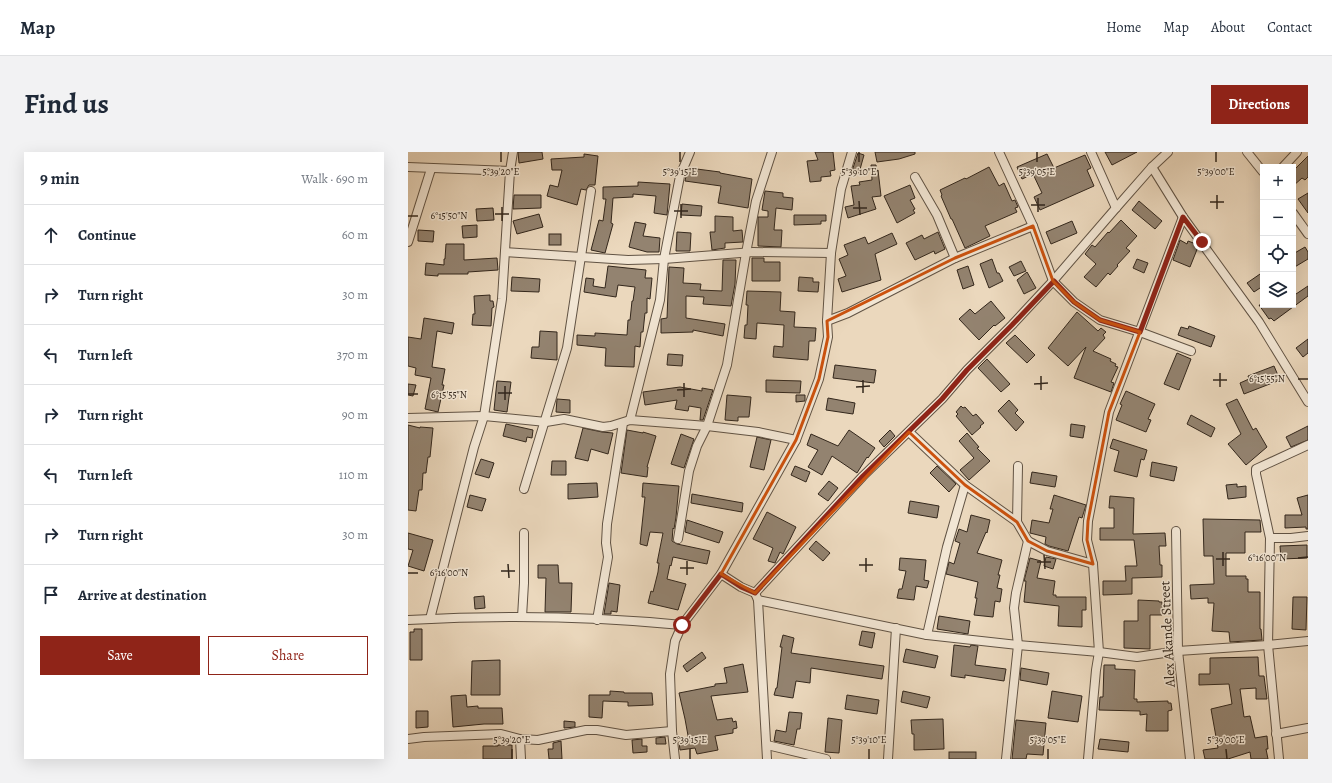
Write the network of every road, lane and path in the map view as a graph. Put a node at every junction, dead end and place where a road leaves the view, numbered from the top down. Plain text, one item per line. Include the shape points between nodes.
1 (513, 152) edge
2 (690, 152) edge
3 (772, 152) edge
4 (852, 152) edge
5 (999, 152) edge
6 (1091, 152) edge
7 (1168, 152) edge
8 (1247, 152) edge
9 (1297, 152) edge
10 (1286, 164) edge
11 (408, 167) edge
12 (1152, 167) junction
13 (1260, 168) edge
14 (431, 169) junction
15 (510, 171) junction
16 (915, 177) dead end
17 (591, 191) dead end
18 (1116, 208) junction
19 (1183, 217) junction
20 (1296, 217) edge
21 (1033, 226) junction
22 (1308, 234) edge
23 (408, 242) edge
24 (505, 252) junction
25 (746, 252) junction
26 (832, 253) junction
27 (581, 258) junction
28 (955, 258) junction
29 (664, 259) junction
30 (1054, 281) junction
31 (827, 320) junction
32 (1140, 332) junction
33 (1191, 351) dead end
34 (1308, 402) edge
35 (484, 416) junction
36 (408, 418) edge
37 (546, 422) junction
38 (626, 422) junction
39 (707, 426) junction
40 (909, 432) junction
41 (796, 440) junction
42 (1308, 445) edge
43 (1018, 466) dead end
44 (965, 485) junction
45 (524, 489) dead end
46 (1017, 522) junction
47 (1176, 531) dead end
48 (524, 533) dead end
49 (1308, 536) edge
50 (1270, 538) junction
51 (678, 539) dead end
52 (1028, 541) junction
53 (1093, 564) junction
54 (721, 574) junction
55 (757, 596) junction
56 (522, 617) junction
57 (430, 619) junction
58 (408, 620) edge
59 (597, 620) junction
60 (682, 625) junction
61 (896, 628) junction
62 (927, 635) junction
63 (1308, 642) edge
64 (1018, 645) junction
65 (1268, 645) junction
66 (1178, 651) junction
67 (1099, 652) junction
68 (1308, 728) edge
69 (672, 731) junction
70 (1276, 734) junction
71 (408, 739) edge
72 (520, 739) junction
73 (767, 745) junction
74 (521, 759) edge
75 (676, 759) edge
76 (767, 759) edge
77 (826, 759) edge
78 (888, 759) edge
79 (1006, 759) edge
80 (1088, 759) edge
81 (1190, 759) edge
82 (1279, 759) edge

1 - 15 street
2 - 29 street via 680,176
3 - 25 street via 756,201
4 - 26 street via 841,189
5 - 21 street
6 - 18 street
7 - 12 street
8 - 13 street
9 - 10 street
11 - 14 street
12 - 18 street
12 - 19 street
14 - 15 street
14 - 23 street
15 - 24 street
16 - 28 street via 937,215
17 - 27 street
18 - 30 street
19 - 32 street
19 - 34 street via 1259,322
20 - 22 street
21 - 28 street
21 - 30 street
24 - 27 street
24 - 35 street via 502,299
25 - 26 street
25 - 29 street
25 - 39 street via 727,365
26 - 31 street
27 - 29 street
27 - 37 street via 567,348
28 - 31 street via 848,313
29 - 38 street via 660,300
30 - 32 street via 1074,302 1100,320
30 - 40 street
31 - 41 street via 828,337 819,379
32 - 33 street
32 - 53 street via 1109,412 1088,521 1087,540
35 - 36 street
35 - 37 street
35 - 57 street
37 - 38 street via 564,419 603,427
37 - 45 street
38 - 39 street
38 - 59 street via 607,524 607,562
39 - 41 street
39 - 51 street via 689,471
40 - 44 street
40 - 55 street via 863,476
41 - 54 street
42 - 50 street via 1256,469
43 - 46 street
44 - 46 street
44 - 62 street via 947,547
46 - 52 street
47 - 66 street, Alex Akande Street
48 - 56 street
49 - 50 street
50 - 65 street
52 - 53 street via 1047,551
52 - 64 street via 1014,608
53 - 67 street
54 - 55 street
54 - 60 street
55 - 61 street
55 - 73 street
56 - 57 street
56 - 59 street
57 - 58 street
59 - 60 street via 634,620
60 - 69 street via 675,641 670,674
61 - 62 street
61 - 78 street
62 - 64 street
63 - 65 street
64 - 67 street
64 - 79 street
65 - 66 street
65 - 70 street
66 - 67 street via 1137,658
66 - 81 street, Alex Akande Street
67 - 80 street
68 - 70 street
69 - 72 street via 626,735 586,730 538,740
69 - 75 street
70 - 82 street
71 - 72 street via 500,734
72 - 74 street
73 - 76 street
73 - 77 street

